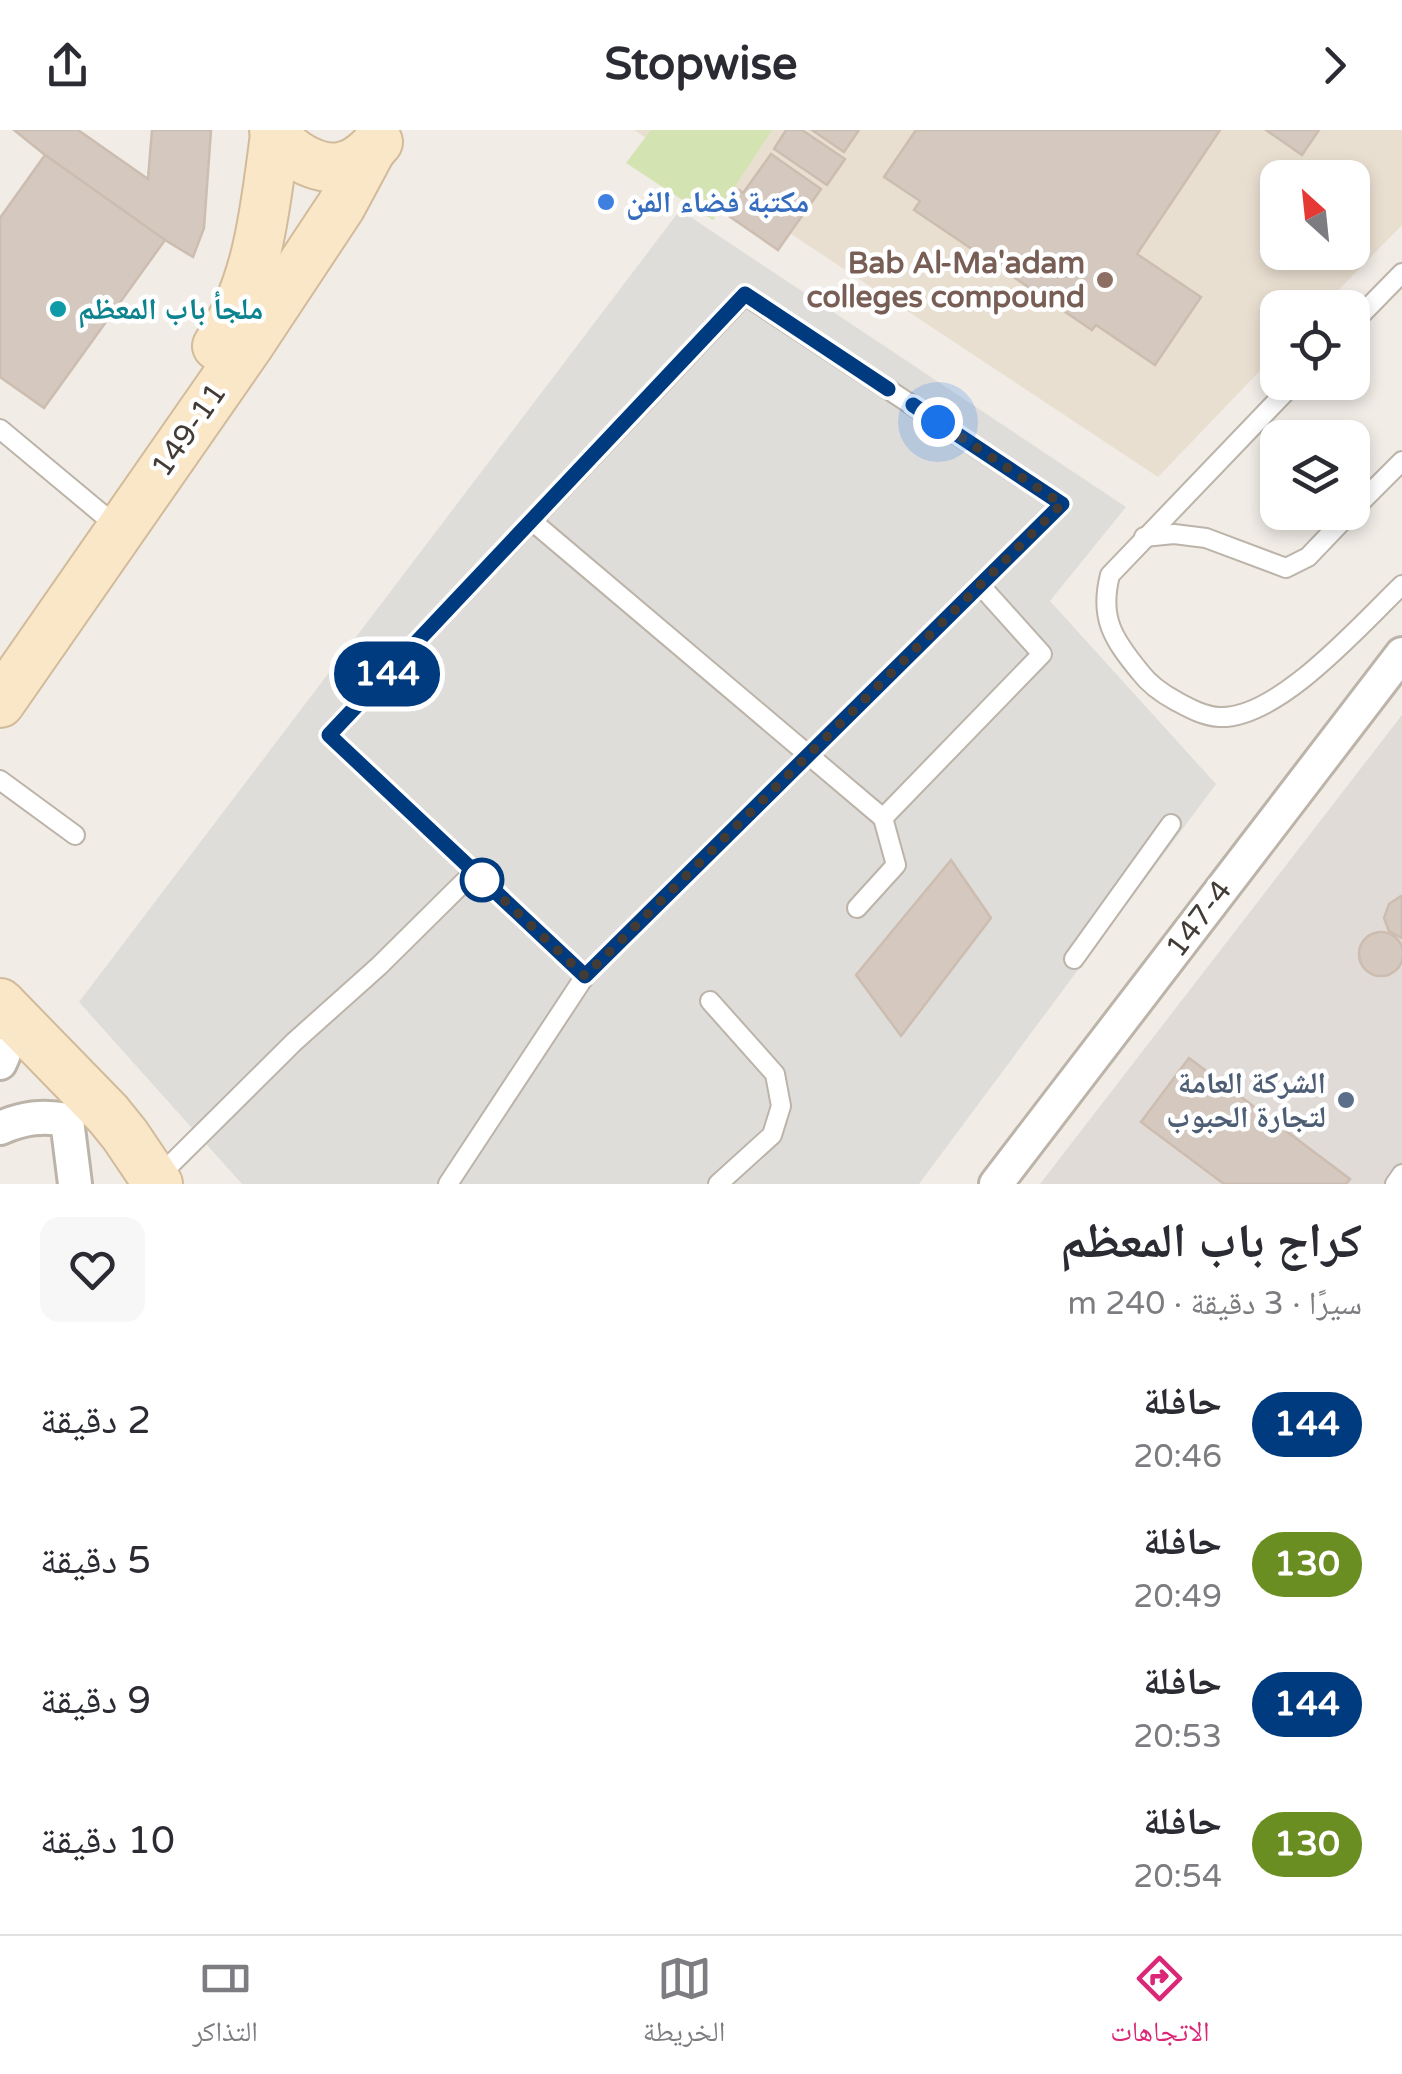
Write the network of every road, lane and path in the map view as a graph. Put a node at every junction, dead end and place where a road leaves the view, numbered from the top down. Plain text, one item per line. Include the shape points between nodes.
1 (275, 133) edge
2 (377, 141) edge
3 (1402, 274) edge
4 (1370, 306) edge
5 (1278, 400) edge
6 (0, 429) edge
7 (1402, 460) edge
8 (1370, 493) edge
9 (102, 514) junction
10 (532, 521) junction
11 (1334, 530) edge
12 (1144, 537) junction
13 (980, 585) junction
14 (1402, 585) edge
15 (1402, 654) edge
16 (0, 662) edge
17 (0, 703) edge
18 (809, 755) junction
19 (0, 780) edge
20 (883, 818) junction
21 (1172, 824) dead end
22 (75, 835) dead end
23 (474, 872) junction
24 (857, 908) dead end
25 (1074, 959) dead end
26 (585, 976) junction
27 (710, 1001) dead end
28 (0, 1003) edge
29 (1, 1055) edge
30 (67, 1120) junction
31 (0, 1128) edge
32 (1402, 1174) edge
33 (156, 1182) edge
34 (74, 1184) edge
35 (448, 1184) edge
36 (718, 1184) edge
37 (996, 1184) edge
38 (1396, 1184) edge

1 - 2 street via 291,151 324,168 344,166
1 - 9 street, 149-11 via 261,236 241,302
2 - 17 street, 149-11 via 249,345
3 - 4 lane
5 - 12 lane
6 - 9 lane
7 - 8 lane
9 - 16 street, 149-11
10 - 13 lane via 745,294 1062,504
10 - 18 lane
10 - 23 lane via 329,735
11 - 12 lane via 1286,568 1206,538
12 - 14 lane via 1110,575 1106,610 1112,633 1146,679 1169,697 1220,717 1255,709 1285,692
13 - 18 lane
13 - 20 lane via 1042,654
15 - 37 street, 147-4
18 - 20 lane
18 - 26 lane
19 - 22 lane
20 - 24 lane via 896,865
21 - 25 lane
23 - 26 lane
23 - 33 lane
26 - 35 lane
27 - 36 lane via 775,1074 781,1106 772,1135
28 - 33 street via 108,1114
29 - 30 street
30 - 31 street via 30,1118
30 - 33 street via 108,1156
30 - 34 street
32 - 38 lane

